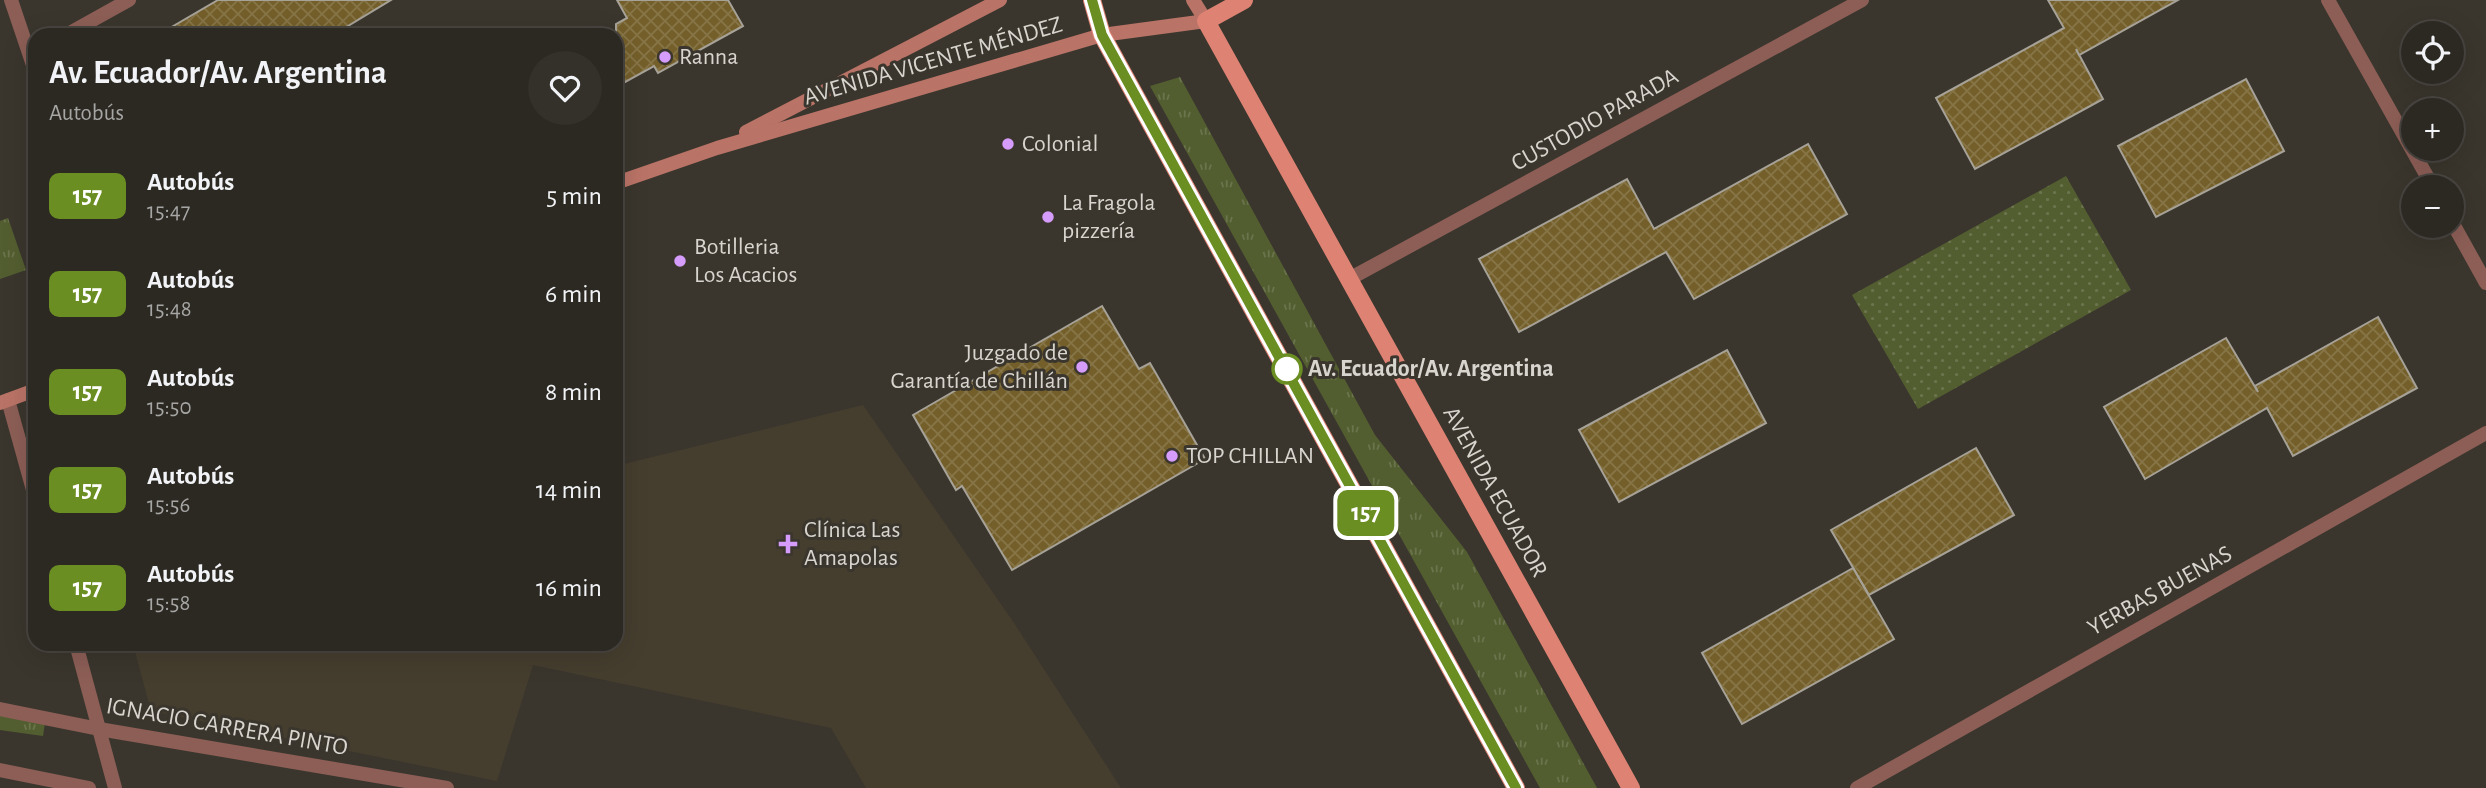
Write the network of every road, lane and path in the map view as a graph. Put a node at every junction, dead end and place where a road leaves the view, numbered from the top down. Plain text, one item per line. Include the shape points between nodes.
1 (11, 0) edge
2 (129, 0) edge
3 (1000, 0) edge
4 (1092, 0) edge
5 (1193, 0) edge
6 (1244, 0) edge
7 (1862, 0) edge
8 (2328, 0) edge
9 (1206, 21) junction
10 (79, 28) edge
11 (1102, 35) junction
12 (28, 44) edge
13 (717, 148) junction
14 (2426, 175) edge
15 (623, 181) edge
16 (2461, 238) edge
17 (1349, 279) junction
18 (2486, 283) edge
19 (28, 392) edge
20 (4, 401) edge
21 (2486, 433) edge
22 (28, 475) edge
23 (78, 651) edge
24 (0, 709) edge
25 (99, 729) junction
26 (0, 770) edge
27 (89, 788) edge
28 (116, 788) edge
29 (447, 788) edge
30 (1516, 788) edge
31 (1631, 788) edge
32 (1857, 788) edge

1 - 12 street
2 - 10 street
3 - 13 main road, AVENIDA VICENTE MÉNDEZ
4 - 11 main road
5 - 9 main road, AVENIDA ECUADOR
6 - 9 main road
7 - 17 street, CUSTODIO PARADA
8 - 14 street
9 - 11 main road, AVENIDA VICENTE MÉNDEZ
9 - 17 main road, AVENIDA ECUADOR
11 - 13 main road, AVENIDA VICENTE MÉNDEZ
11 - 30 main road
13 - 15 main road, AVENIDA VICENTE MÉNDEZ
16 - 18 street
17 - 31 main road, AVENIDA ECUADOR
19 - 20 main road
20 - 22 street
21 - 32 street, YERBAS BUENAS
23 - 25 street
24 - 25 street, IGNACIO CARRERA PINTO
25 - 28 street
25 - 29 street, IGNACIO CARRERA PINTO
26 - 27 street

